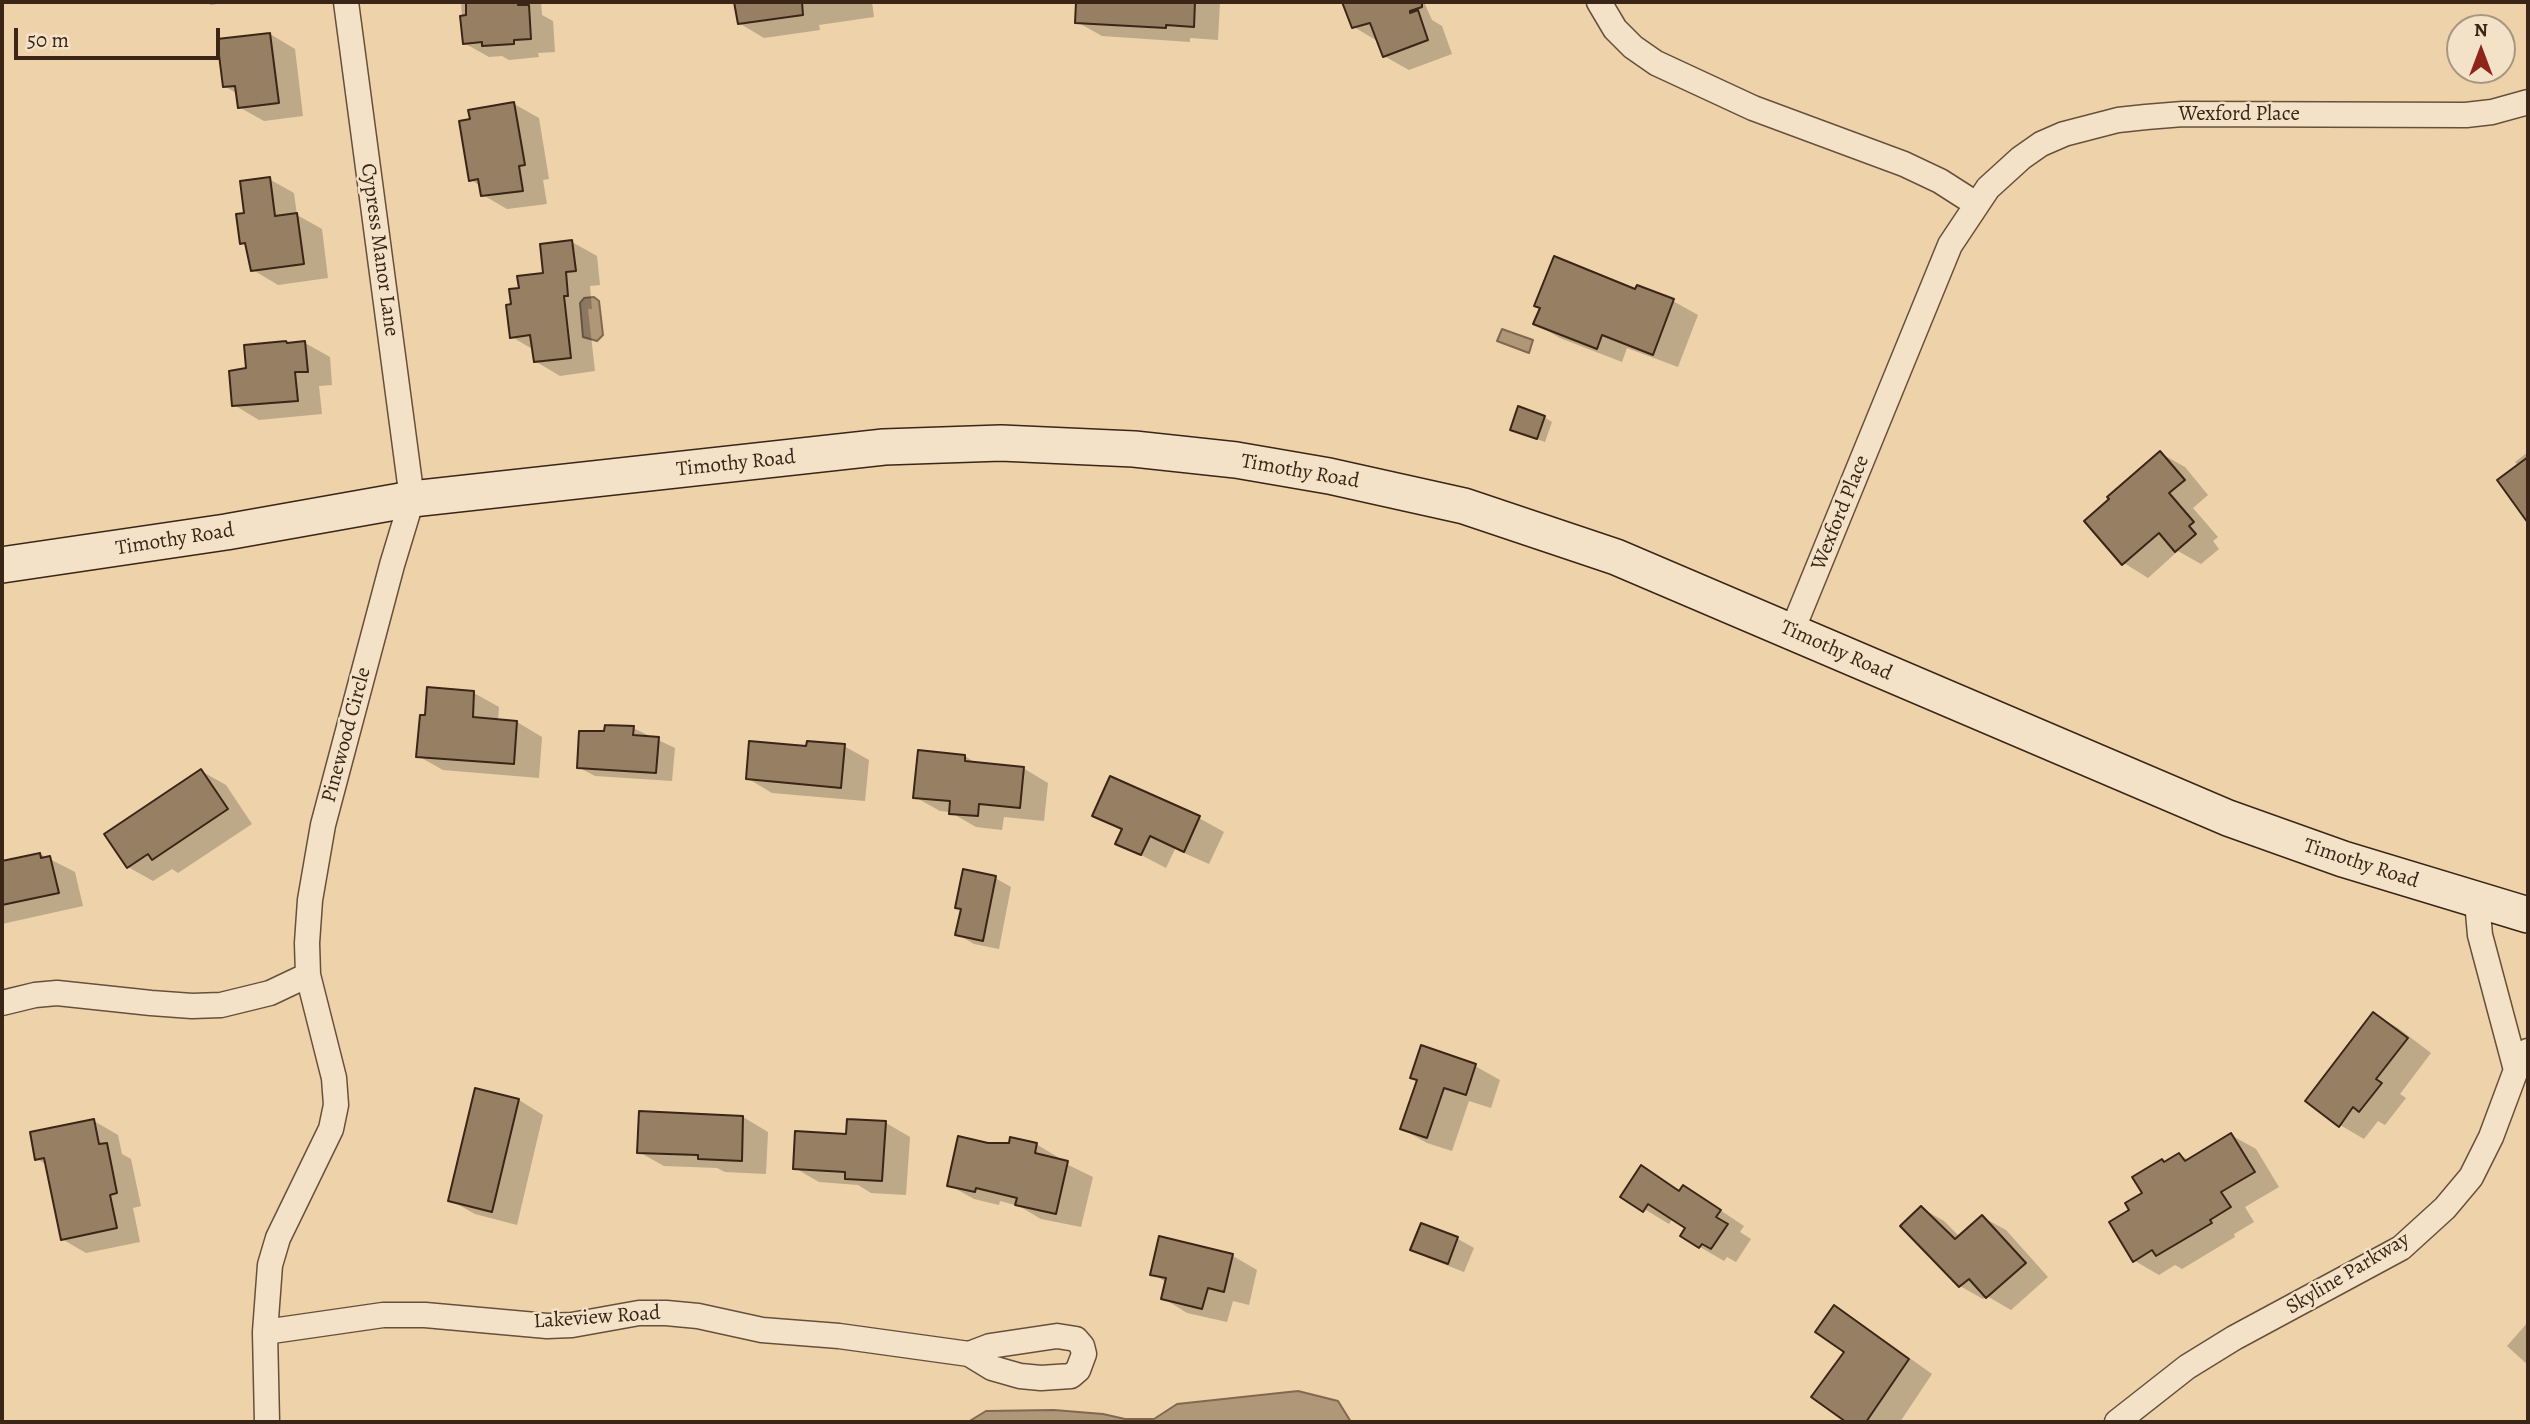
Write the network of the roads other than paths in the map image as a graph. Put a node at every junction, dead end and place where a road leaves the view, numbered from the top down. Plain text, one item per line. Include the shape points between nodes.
1 (346, 2) edge
2 (1599, 2) edge
3 (2528, 102) edge
4 (1976, 204) junction
5 (412, 499) junction
6 (2, 565) edge
7 (1792, 631) junction
8 (2477, 901) junction
9 (2528, 915) edge
10 (309, 975) junction
11 (2, 1003) edge
12 (2522, 1060) edge
13 (265, 1332) junction
14 (969, 1354) dead end
15 (267, 1422) edge
16 (2117, 1422) edge

1 - 5 street, Cypress Manor Lane
2 - 4 street via 1615,29 1656,63 1754,108 1904,164
3 - 4 street, Wexford Place via 2466,115 2183,114 2118,120 2041,144 1988,188
4 - 7 street, Wexford Place via 1950,246
5 - 6 main road, Timothy Road
5 - 7 main road, Timothy Road via 884,447 1001,443 1134,449 1329,476 1464,506 1616,557
5 - 10 street, Pinewood Circle via 323,825 310,901
7 - 8 main road, Timothy Road via 2228,818
8 - 9 main road, Timothy Road
8 - 12 street, Skyline Parkway via 2480,935
10 - 11 street via 270,993 221,1005 57,993
10 - 13 street, Pinewood Circle via 334,1078 336,1105 331,1129 272,1256
12 - 16 street, Skyline Parkway via 2471,1177 2401,1248 2234,1338
13 - 14 street, Lakeview Road via 383,1315 547,1326 666,1312 762,1330
13 - 15 street, Pinewood Circle

